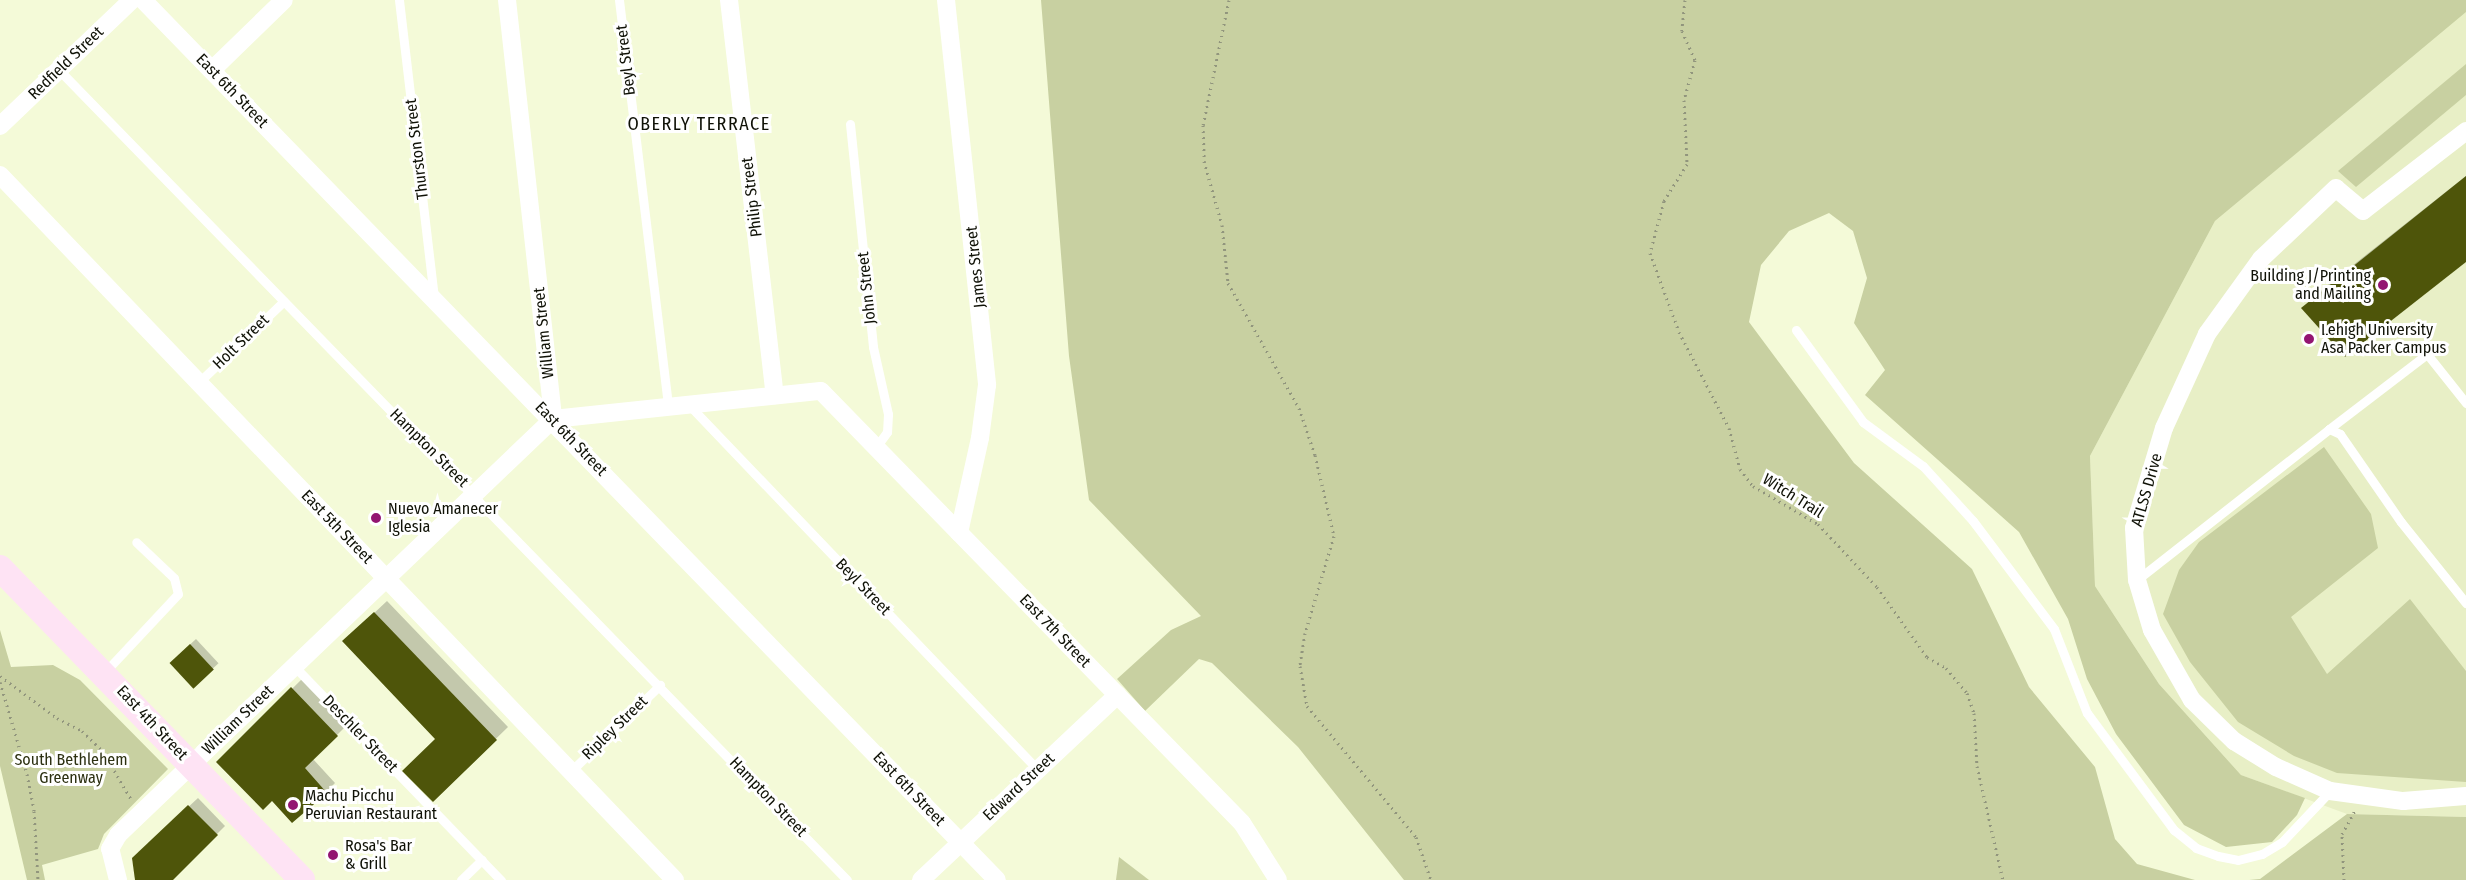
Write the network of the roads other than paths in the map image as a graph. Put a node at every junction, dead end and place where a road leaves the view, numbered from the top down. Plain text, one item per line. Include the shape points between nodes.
1 (132, 0) edge
2 (143, 0) edge
3 (284, 0) edge
4 (399, 0) edge
5 (507, 0) edge
6 (619, 0) edge
7 (729, 0) edge
8 (946, 0) edge
9 (59, 70) junction
10 (212, 70) junction
11 (850, 124) dead end
12 (0, 126) edge
13 (2466, 131) edge
14 (0, 175) edge
15 (435, 298) junction
16 (284, 301) junction
17 (1796, 330) dead end
18 (199, 382) junction
19 (775, 395) junction
20 (2466, 403) edge
21 (688, 404) junction
22 (668, 406) junction
23 (553, 419) junction
24 (2329, 429) junction
25 (876, 447) junction
26 (474, 494) junction
27 (959, 533) junction
28 (136, 542) dead end
29 (4, 573) edge
30 (386, 578) junction
31 (2137, 580) junction
32 (2466, 603) edge
33 (294, 666) junction
34 (104, 673) junction
35 (660, 685) junction
36 (1118, 695) junction
37 (191, 765) junction
38 (1038, 770) junction
39 (571, 771) junction
40 (2330, 791) junction
41 (2466, 796) edge
42 (961, 843) junction
43 (482, 860) junction
44 (118, 880) edge
45 (302, 880) edge
46 (461, 880) edge
47 (501, 880) edge
48 (675, 880) edge
49 (847, 880) edge
50 (921, 880) edge
51 (997, 880) edge
52 (1278, 880) edge

1 - 9 street, Redfield Street
2 - 10 street, East 6th Street
3 - 10 street
4 - 15 lane, Thurston Street
5 - 23 street, William Street
6 - 22 lane, Beyl Street
7 - 19 street, Philip Street
8 - 27 street, James Street via 987,385
9 - 12 street, Redfield Street
9 - 16 lane, Hampton Street
10 - 15 street, East 6th Street
11 - 25 lane, John Street via 873,348 888,414 886,432
13 - 31 street, ATLSS Drive via 2363,211 2336,188 2261,259 2207,334 2164,428 2134,528
14 - 18 street, East 5th Street
15 - 23 street, East 6th Street
16 - 18 lane, Holt Street
16 - 26 lane, Hampton Street
17 - 40 lane via 1863,422 1948,489 1995,549 2054,629 2087,713 2174,830 2196,848 2218,856 2238,860 2262,854 2290,835
18 - 30 street, East 5th Street
19 - 21 street
19 - 25 street, East 7th Street via 821,391
20 - 24 lane via 2427,354
21 - 22 street
21 - 38 lane, Beyl Street
22 - 23 street
23 - 26 street, William Street
23 - 42 street, East 6th Street
24 - 31 lane
24 - 32 lane via 2340,435 2401,522
25 - 27 street, East 7th Street
26 - 30 street, William Street
26 - 35 lane, Hampton Street
27 - 36 street, East 7th Street
28 - 34 lane via 174,578 178,594
29 - 34 main road, East 4th Street
30 - 33 street, William Street
30 - 39 street, East 5th Street
31 - 40 street, ATLSS Drive via 2152,630 2192,700 2234,741 2276,767
33 - 37 street, William Street
33 - 43 lane, Deschler Street
34 - 37 main road, East 4th Street
35 - 39 lane, Ripley Street
35 - 49 lane, Hampton Street
36 - 38 street, Edward Street
36 - 52 street, East 7th Street via 1242,823
37 - 44 street, William Street via 110,849
37 - 45 main road, East 4th Street
38 - 42 street, Edward Street
39 - 48 street, East 5th Street
40 - 41 street, ATLSS Drive via 2403,801
42 - 50 street, Edward Street
42 - 51 street, East 6th Street
43 - 46 lane
43 - 47 lane, Deschler Street

